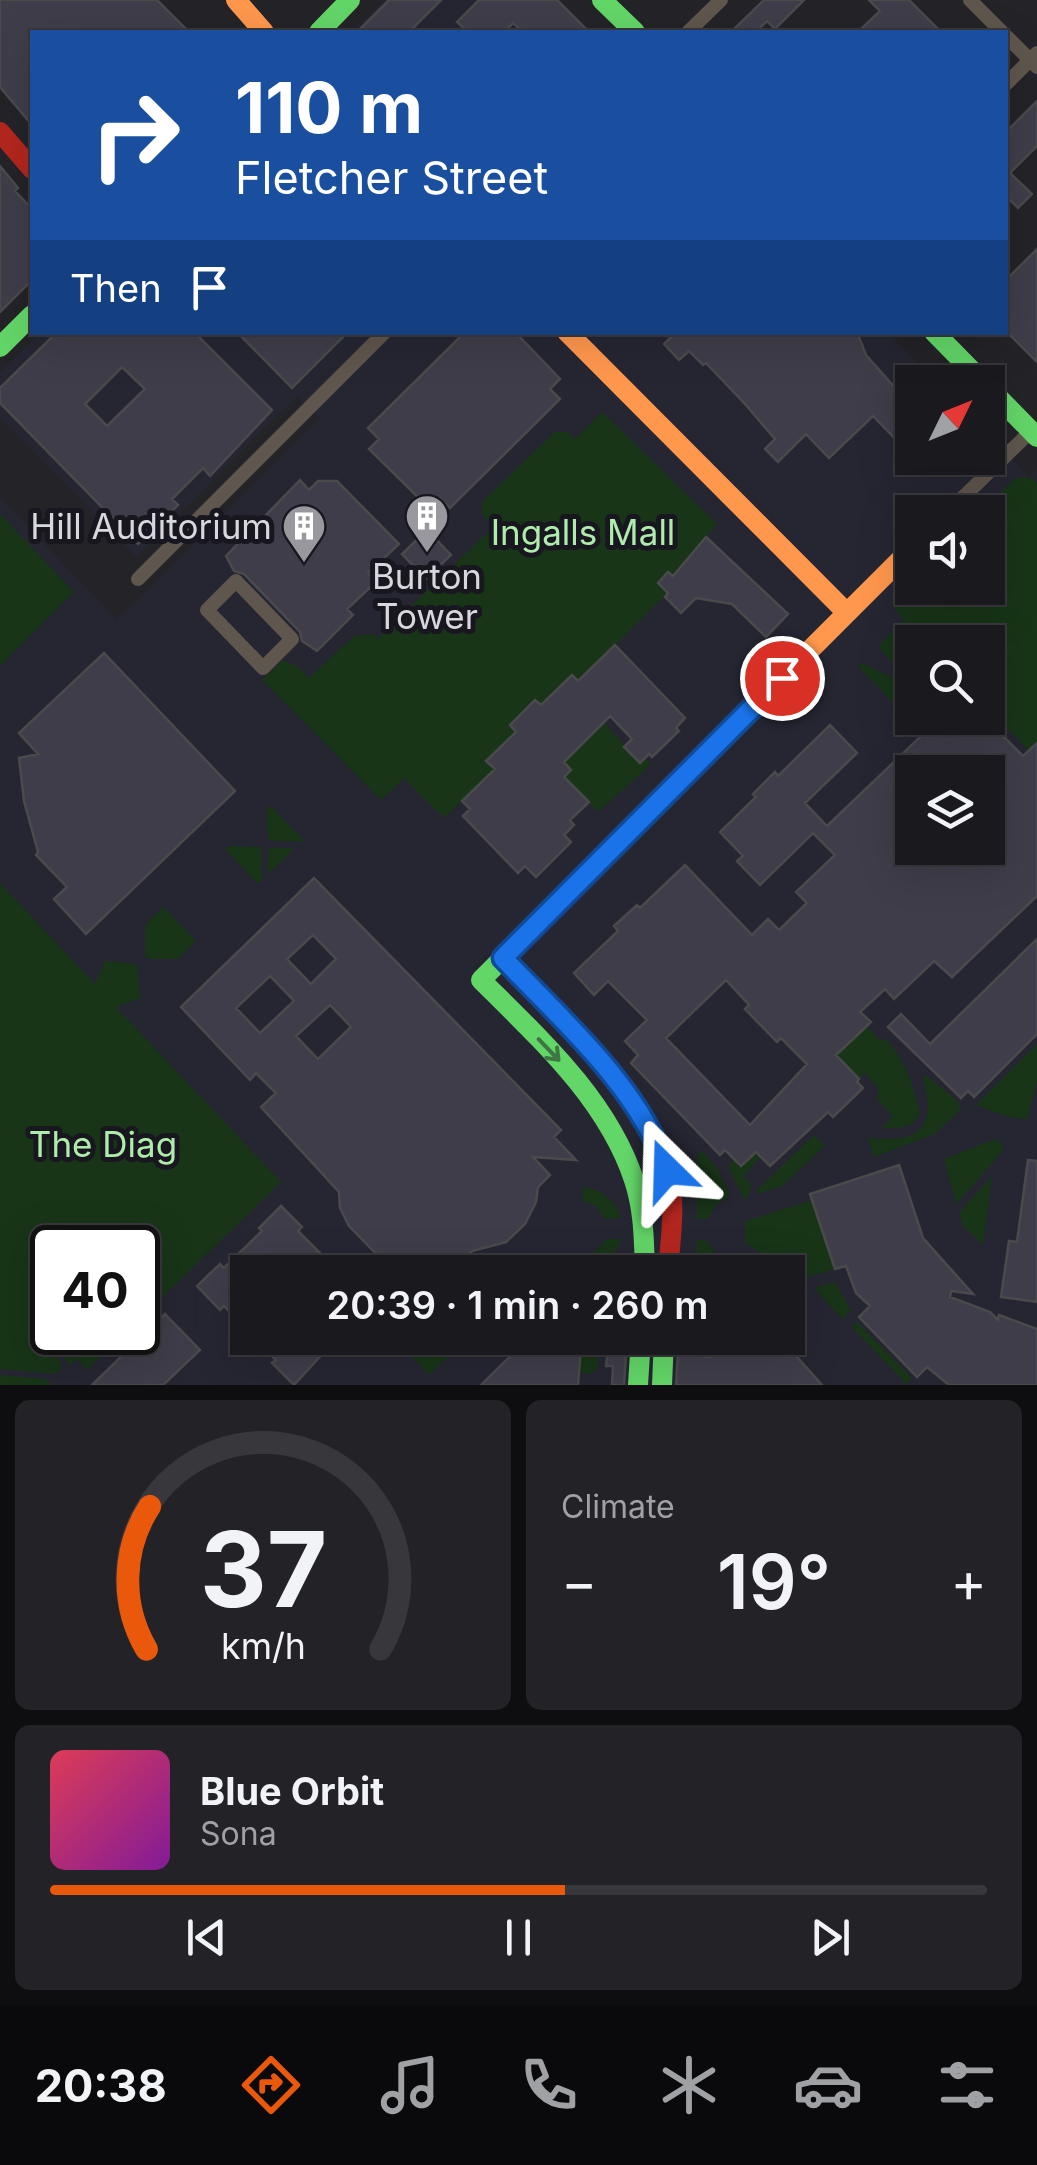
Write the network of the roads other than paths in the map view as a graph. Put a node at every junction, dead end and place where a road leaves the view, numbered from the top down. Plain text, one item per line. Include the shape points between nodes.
1 (236, 0) edge
2 (350, 0) edge
3 (602, 0) edge
4 (721, 0) edge
5 (970, 0) edge
6 (262, 30) edge
7 (320, 30) edge
8 (633, 30) edge
9 (690, 30) edge
10 (1000, 30) edge
11 (1008, 37) edge
12 (1035, 61) edge
13 (1008, 83) edge
14 (0, 132) edge
15 (30, 167) edge
16 (30, 317) edge
17 (382, 335) edge
18 (570, 335) edge
19 (937, 335) edge
20 (0, 347) edge
21 (966, 365) edge
22 (1005, 404) edge
23 (1034, 434) edge
24 (967, 495) edge
25 (895, 565) edge
26 (138, 578) dead end
27 (236, 582) joint
28 (846, 614) junction
29 (503, 958) junction
30 (645, 1255) edge
31 (669, 1255) edge
32 (640, 1355) edge
33 (663, 1355) edge
34 (638, 1385) edge
35 (662, 1385) edge

1 - 6 street
2 - 7 street
3 - 8 street
4 - 9 street
5 - 10 street
11 - 12 street
12 - 13 street
14 - 15 street
16 - 20 street
17 - 26 street
18 - 28 street
19 - 21 street
22 - 23 street
23 - 24 street
25 - 28 street
27 - 27 street via 292,640 263,668 207,610
28 - 29 street
29 -> 30 street via 480,980 598,1106 638,1189
29 - 31 street via 639,1108 655,1136 669,1178
32 - 34 street
33 - 35 street

